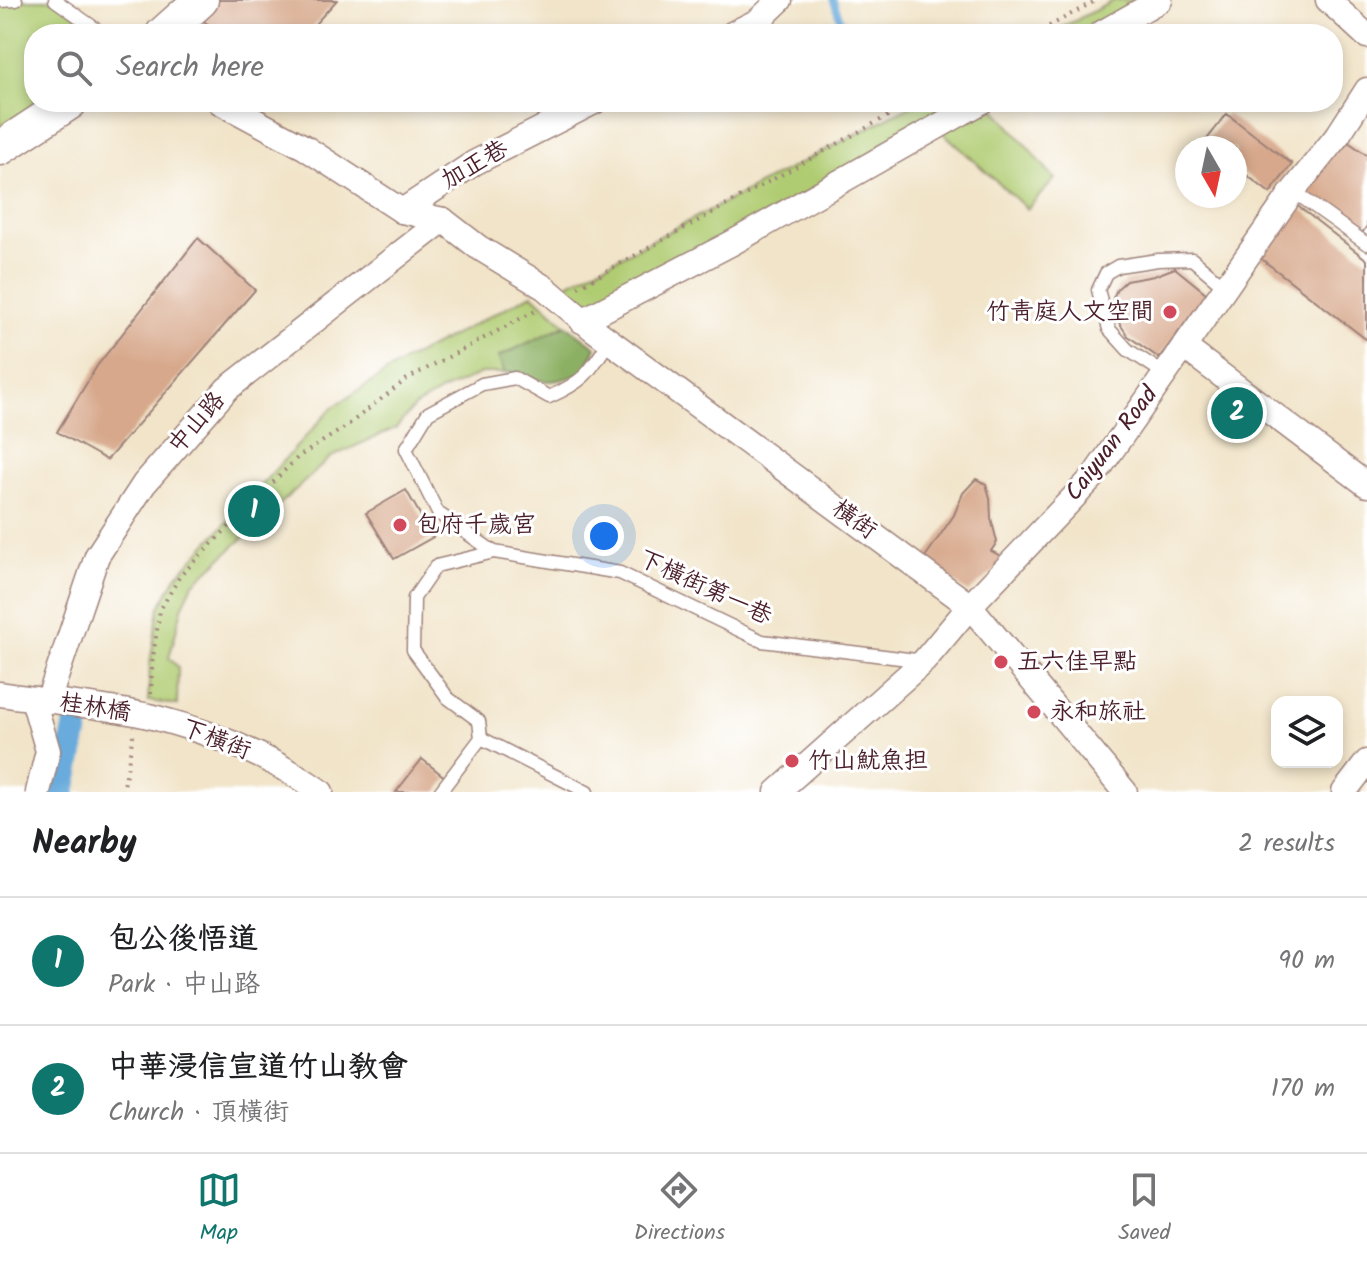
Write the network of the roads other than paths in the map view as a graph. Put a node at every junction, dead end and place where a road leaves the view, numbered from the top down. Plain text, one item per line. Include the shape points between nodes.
1 (16, 0) edge
2 (55, 0) edge
3 (201, 0) edge
4 (780, 0) edge
5 (1160, 0) edge
6 (1328, 0) edge
7 (0, 1) edge
8 (89, 24) edge
9 (174, 24) edge
10 (752, 24) edge
11 (1118, 24) edge
12 (1367, 36) edge
13 (1367, 90) edge
14 (55, 112) edge
15 (239, 112) edge
16 (574, 112) edge
17 (963, 112) edge
18 (0, 148) edge
19 (1293, 191) junction
20 (402, 211) junction
21 (443, 220) junction
22 (1367, 244) edge
23 (1225, 287) junction
24 (582, 321) junction
25 (610, 340) junction
26 (1184, 347) junction
27 (1165, 374) junction
28 (1367, 485) edge
29 (494, 552) junction
30 (970, 606) junction
31 (924, 661) junction
32 (0, 694) edge
33 (41, 700) junction
34 (143, 716) joint
35 (481, 738) junction
36 (1367, 762) edge
37 (781, 791) edge
38 (38, 792) edge
39 (321, 792) edge
40 (440, 792) edge
41 (587, 792) edge
42 (1125, 792) edge
43 (1344, 792) edge

1 - 7 lane
2 - 8 lane
3 - 9 street
4 - 10 street
5 - 11 street
6 - 12 street
13 - 19 street, Caiyuan Road
14 - 18 street
15 - 20 street, 加正巷
16 - 20 street, 加正巷 via 474,163
17 - 24 street
19 - 22 lane
19 - 23 street, Caiyuan Road
20 - 21 street, 加正巷
21 - 24 street, 橫街
21 - 33 street, 中山路 via 227,389 144,484 97,556
23 - 26 street, Caiyuan Road
23 - 27 lane via 1192,259 1118,266 1106,273 1098,290 1109,329 1128,350
24 - 25 street, 橫街
25 - 29 lane via 587,377 568,389 549,397 515,378 482,384 428,413 406,449 438,513
25 - 30 street, 橫街
26 - 27 street, Caiyuan Road
26 - 28 street
27 - 30 street, Caiyuan Road via 1093,477
29 - 31 lane, 下橫街第一巷 via 620,573 762,641
29 - 35 lane, 下橫街第一巷 via 436,566 414,598 413,650 448,698 479,721
30 - 31 street, Caiyuan Road
30 - 42 street, 橫街
31 - 37 street, Caiyuan Road
32 - 33 street
33 - 34 street, 桂林橋
33 - 38 street via 48,751
34 - 39 street, 下橫街 via 236,745
35 - 40 lane
35 - 41 lane, 下橫街第一巷
36 - 43 street

